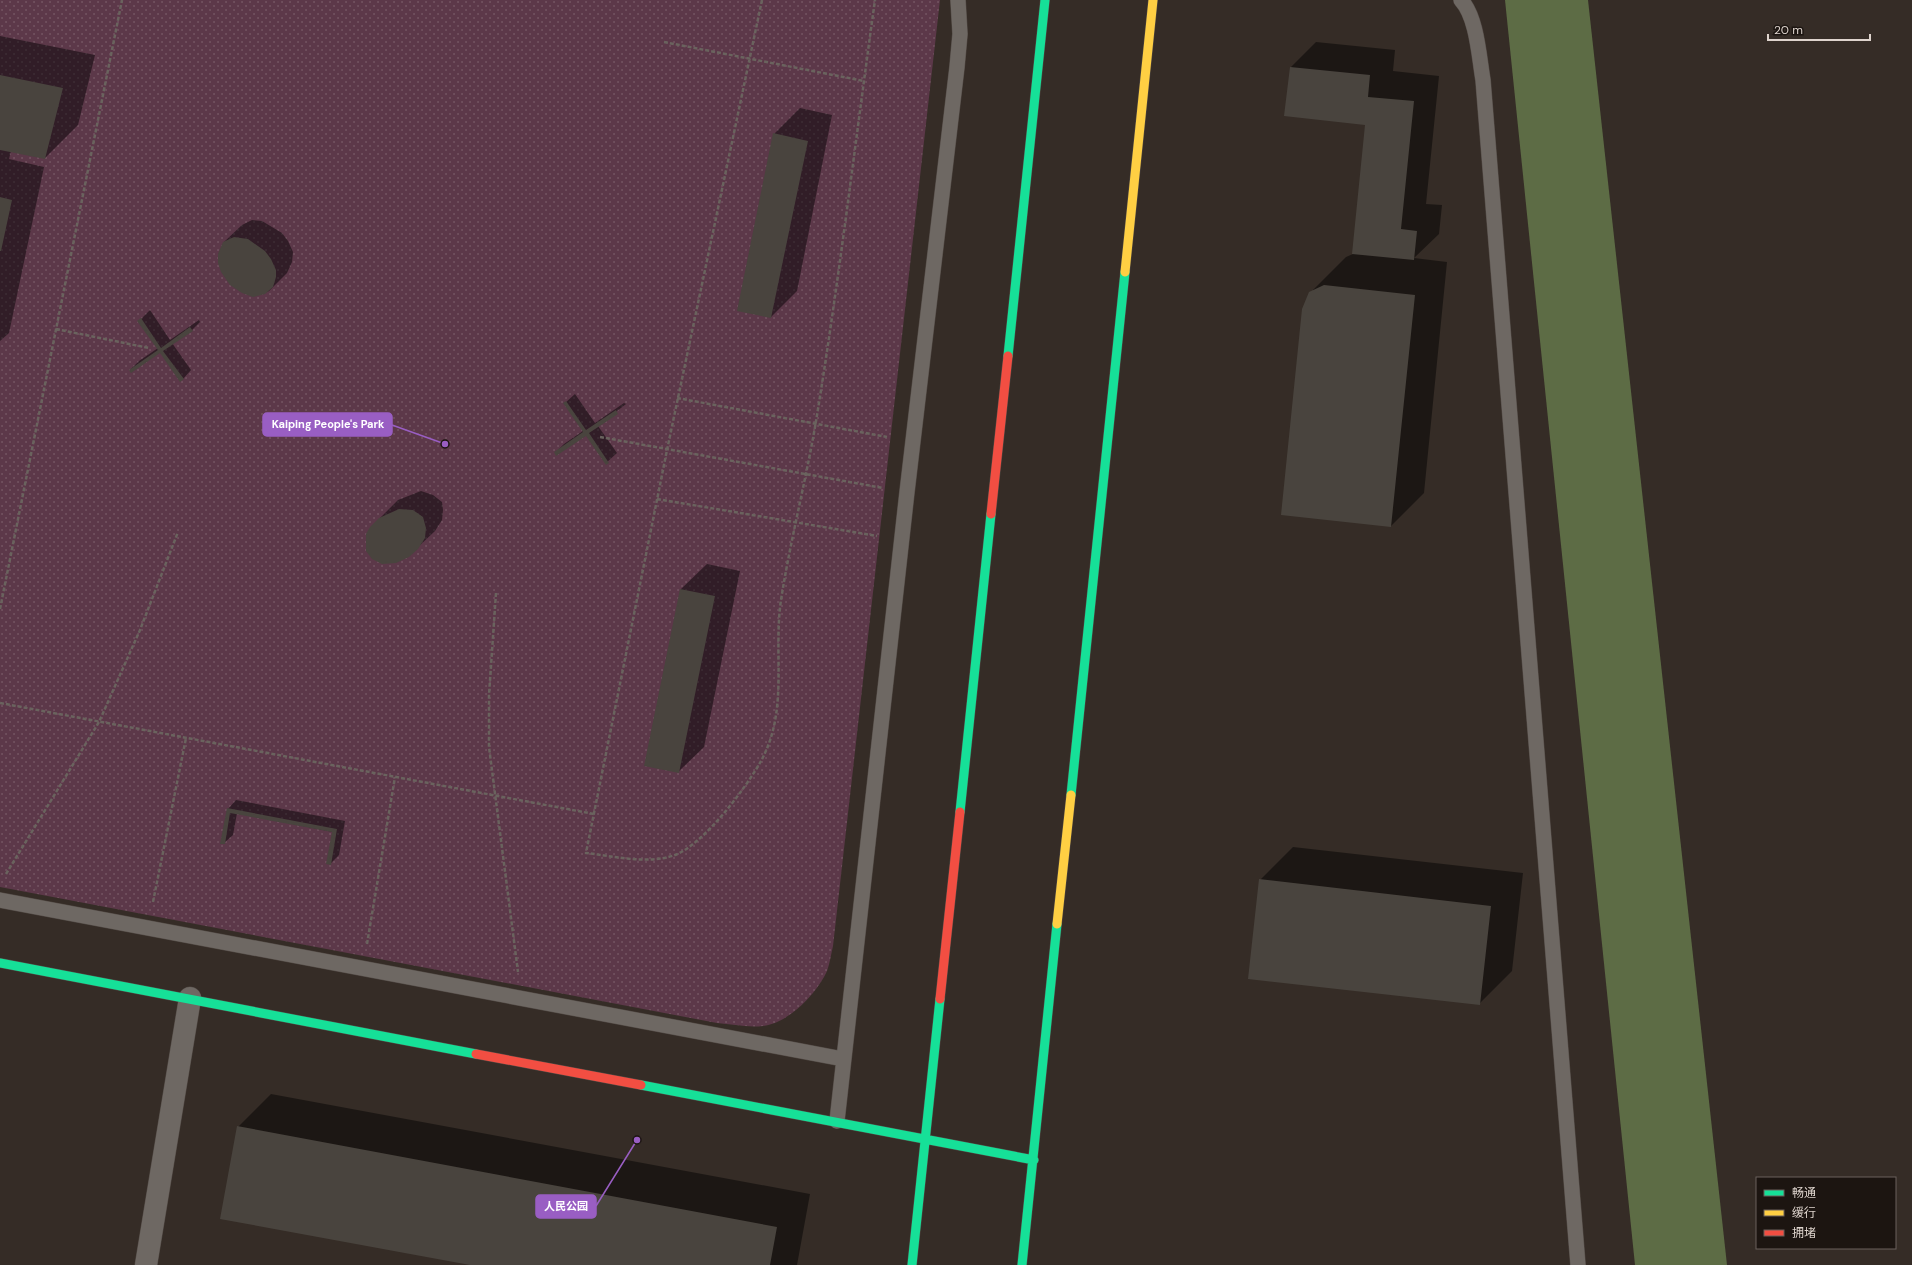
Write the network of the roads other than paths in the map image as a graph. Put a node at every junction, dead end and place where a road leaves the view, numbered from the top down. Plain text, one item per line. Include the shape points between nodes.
1 (958, 0) edge
2 (1045, 0) edge
3 (1153, 0) edge
4 (1461, 0) edge
5 (0, 900) edge
6 (0, 963) edge
7 (190, 998) junction
8 (843, 1059) junction
9 (837, 1121) junction
10 (924, 1138) junction
11 (1034, 1160) junction
12 (146, 1265) edge
13 (912, 1265) edge
14 (1022, 1265) edge
15 (1578, 1265) edge

1 - 8 lane via 960,34 957,67
2 - 10 street
3 - 11 street
4 - 15 lane via 1467,7 1477,43 1483,80
5 - 8 lane
6 - 7 street
7 - 9 street
7 - 12 street
8 - 9 lane
9 - 10 street
10 - 11 street
10 - 13 street
11 - 14 street

